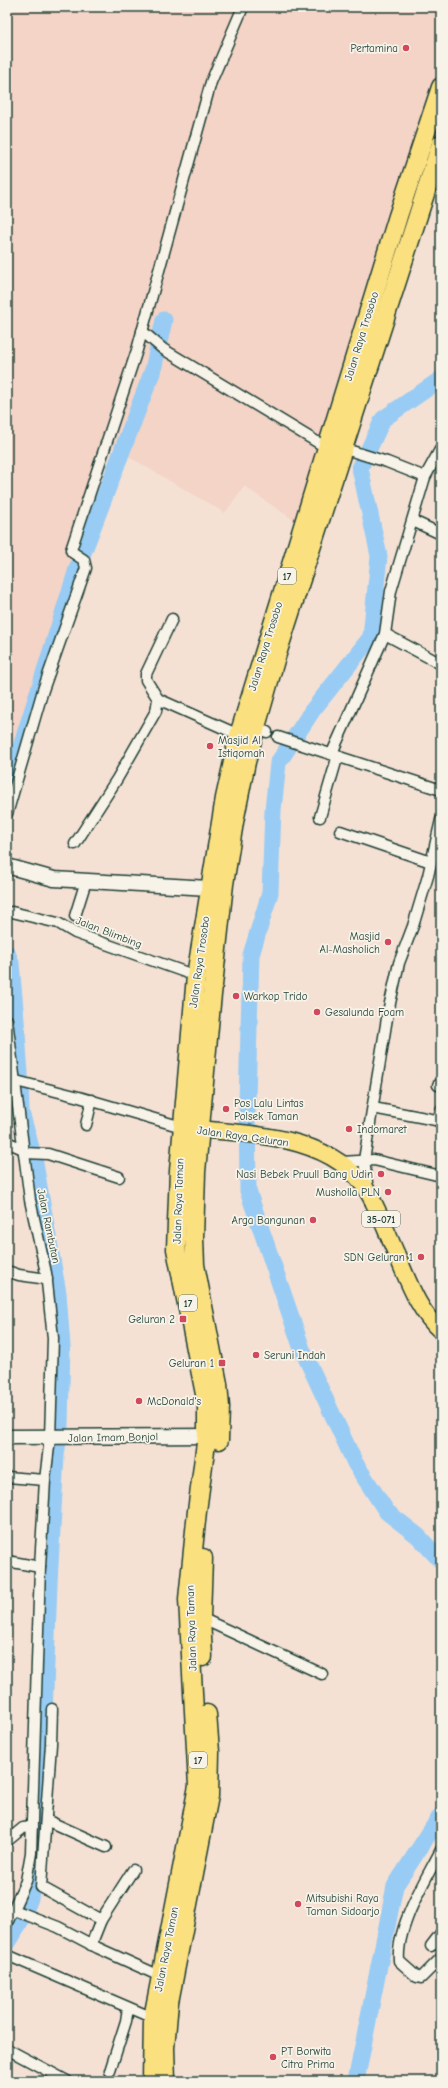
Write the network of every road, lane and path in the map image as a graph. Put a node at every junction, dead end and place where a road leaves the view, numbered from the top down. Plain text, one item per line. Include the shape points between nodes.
1 (243, 7) edge
2 (441, 87) edge
3 (441, 144) edge
4 (400, 208) junction
5 (419, 214) junction
6 (142, 331) junction
7 (441, 448) edge
8 (341, 449) junction
9 (425, 477) junction
10 (413, 521) junction
11 (441, 534) edge
12 (172, 619) dead end
13 (383, 638) junction
14 (441, 664) edge
15 (158, 699) junction
16 (239, 735) junction
17 (280, 737) dead end
18 (335, 754) junction
19 (441, 790) edge
20 (7, 814) edge
21 (320, 818) dead end
22 (441, 820) edge
23 (340, 831) dead end
24 (75, 844) dead end
25 (431, 862) junction
26 (7, 866) edge
27 (86, 881) junction
28 (209, 888) junction
29 (12, 912) dead end
30 (76, 916) dead end
31 (196, 976) junction
32 (7, 1020) edge
33 (16, 1079) edge
34 (92, 1100) junction
35 (373, 1108) junction
36 (441, 1110) edge
37 (439, 1121) edge
38 (86, 1125) dead end
39 (182, 1127) junction
40 (200, 1129) junction
41 (7, 1142) edge
42 (28, 1152) junction
43 (364, 1160) junction
44 (342, 1162) junction
45 (441, 1176) edge
46 (119, 1177) dead end
47 (368, 1192) junction
48 (7, 1271) edge
49 (47, 1279) junction
50 (441, 1331) edge
51 (213, 1436) junction
52 (7, 1437) edge
53 (57, 1438) junction
54 (7, 1477) edge
55 (45, 1480) junction
56 (7, 1561) edge
57 (40, 1567) junction
58 (201, 1618) junction
59 (322, 1674) dead end
60 (52, 1709) dead end
61 (42, 1775) junction
62 (46, 1820) junction
63 (32, 1827) junction
64 (7, 1841) edge
65 (106, 1847) dead end
66 (441, 1850) edge
67 (133, 1870) dead end
68 (20, 1913) junction
69 (101, 1920) junction
70 (7, 1922) edge
71 (441, 1933) edge
72 (91, 1945) junction
73 (431, 1946) dead end
74 (7, 1955) edge
75 (441, 1958) edge
76 (160, 1976) junction
77 (128, 2008) junction
78 (153, 2018) junction
79 (7, 2049) edge
80 (110, 2071) dead end
81 (67, 2081) edge
82 (152, 2081) edge
83 (166, 2081) edge

1 - 6 street via 211,82
2 - 4 highway, Jalan Raya Trosobo / 17
3 - 5 highway, Jalan Raya Trosobo / 17
4 - 5 highway via 412,217
4 - 8 highway, Jalan Raya Trosobo / 17
5 - 8 highway, Jalan Raya Trosobo / 17
6 - 8 street via 163,349
6 - 20 street via 71,550 80,557 86,568 43,690
7 - 9 street
8 - 9 street
8 - 16 highway, Jalan Raya Trosobo / 17
8 - 40 highway, Jalan Raya Trosobo / 17 via 261,730 241,784 224,884 210,1004
9 - 10 street
10 - 11 street
10 - 13 street via 391,591
12 - 15 street via 146,674 146,680
13 - 14 street
13 - 18 street
15 - 16 street
15 - 24 street via 156,711 117,779
16 - 28 highway, Jalan Raya Trosobo / 17
17 - 18 street
18 - 19 street
18 - 21 street
22 - 25 street
23 - 25 street
25 - 35 street via 413,926 399,963 388,1012
26 - 27 street via 54,879
27 - 28 street
27 - 30 street
28 - 31 highway, Jalan Raya Trosobo / 17
29 - 31 street, Jalan Blimbing via 58,923 75,933
31 - 39 highway, Jalan Raya Trosobo / 17
32 - 33 street, Jalan Rambutan
33 - 34 street
33 - 42 street, Jalan Rambutan
34 - 38 street
34 - 39 street
35 - 37 street
35 - 43 street
36 - 37 street
39 - 40 main road, Jalan Raya Geluran / 35-071
39 - 51 highway, Jalan Raya Taman / 17 via 176,1249
40 - 44 main road, Jalan Raya Geluran / 35-071 via 261,1136 315,1149
40 - 51 highway, Jalan Raya Taman / 17 via 195,1265 218,1384 220,1407
41 - 42 street
42 - 46 street via 48,1154
42 - 49 street, Jalan Rambutan via 30,1200
43 - 44 street
43 - 45 street via 374,1160
43 - 47 street
44 - 47 main road, Jalan Raya Geluran / 35-071
47 - 50 main road, Jalan Raya Geluran / 35-071 via 418,1302
48 - 49 street
49 - 53 street, Jalan Rambutan via 53,1338
51 - 53 street, Jalan Imam Bonjol
51 - 58 highway, Jalan Raya Taman / 17
51 - 76 highway, Jalan Raya Taman / 17 via 197,1511 188,1599 198,1786
52 - 53 street, Jalan Imam Bonjol
53 - 55 street, Jalan Rambutan
54 - 55 street
55 - 57 street, Jalan Rambutan
56 - 57 street
57 - 61 street, Jalan Rambutan
58 - 59 street
58 - 83 highway, Jalan Raya Taman / 17 via 210,1752 209,1796 169,2002 165,2048
60 - 61 street via 51,1744
61 - 62 street
61 - 63 street
62 - 65 street
62 - 69 street via 41,1886
63 - 64 street via 23,1828
63 - 68 street via 29,1869
66 - 75 street via 405,1923 398,1950 399,1961 421,1978
67 - 69 street
68 - 70 street
68 - 72 street via 58,1927
69 - 72 street
71 - 73 street
72 - 76 street
74 - 77 street
76 - 78 highway, Jalan Raya Taman / 17
77 - 78 street
77 - 80 street
78 - 82 highway, Jalan Raya Taman / 17
79 - 81 street

